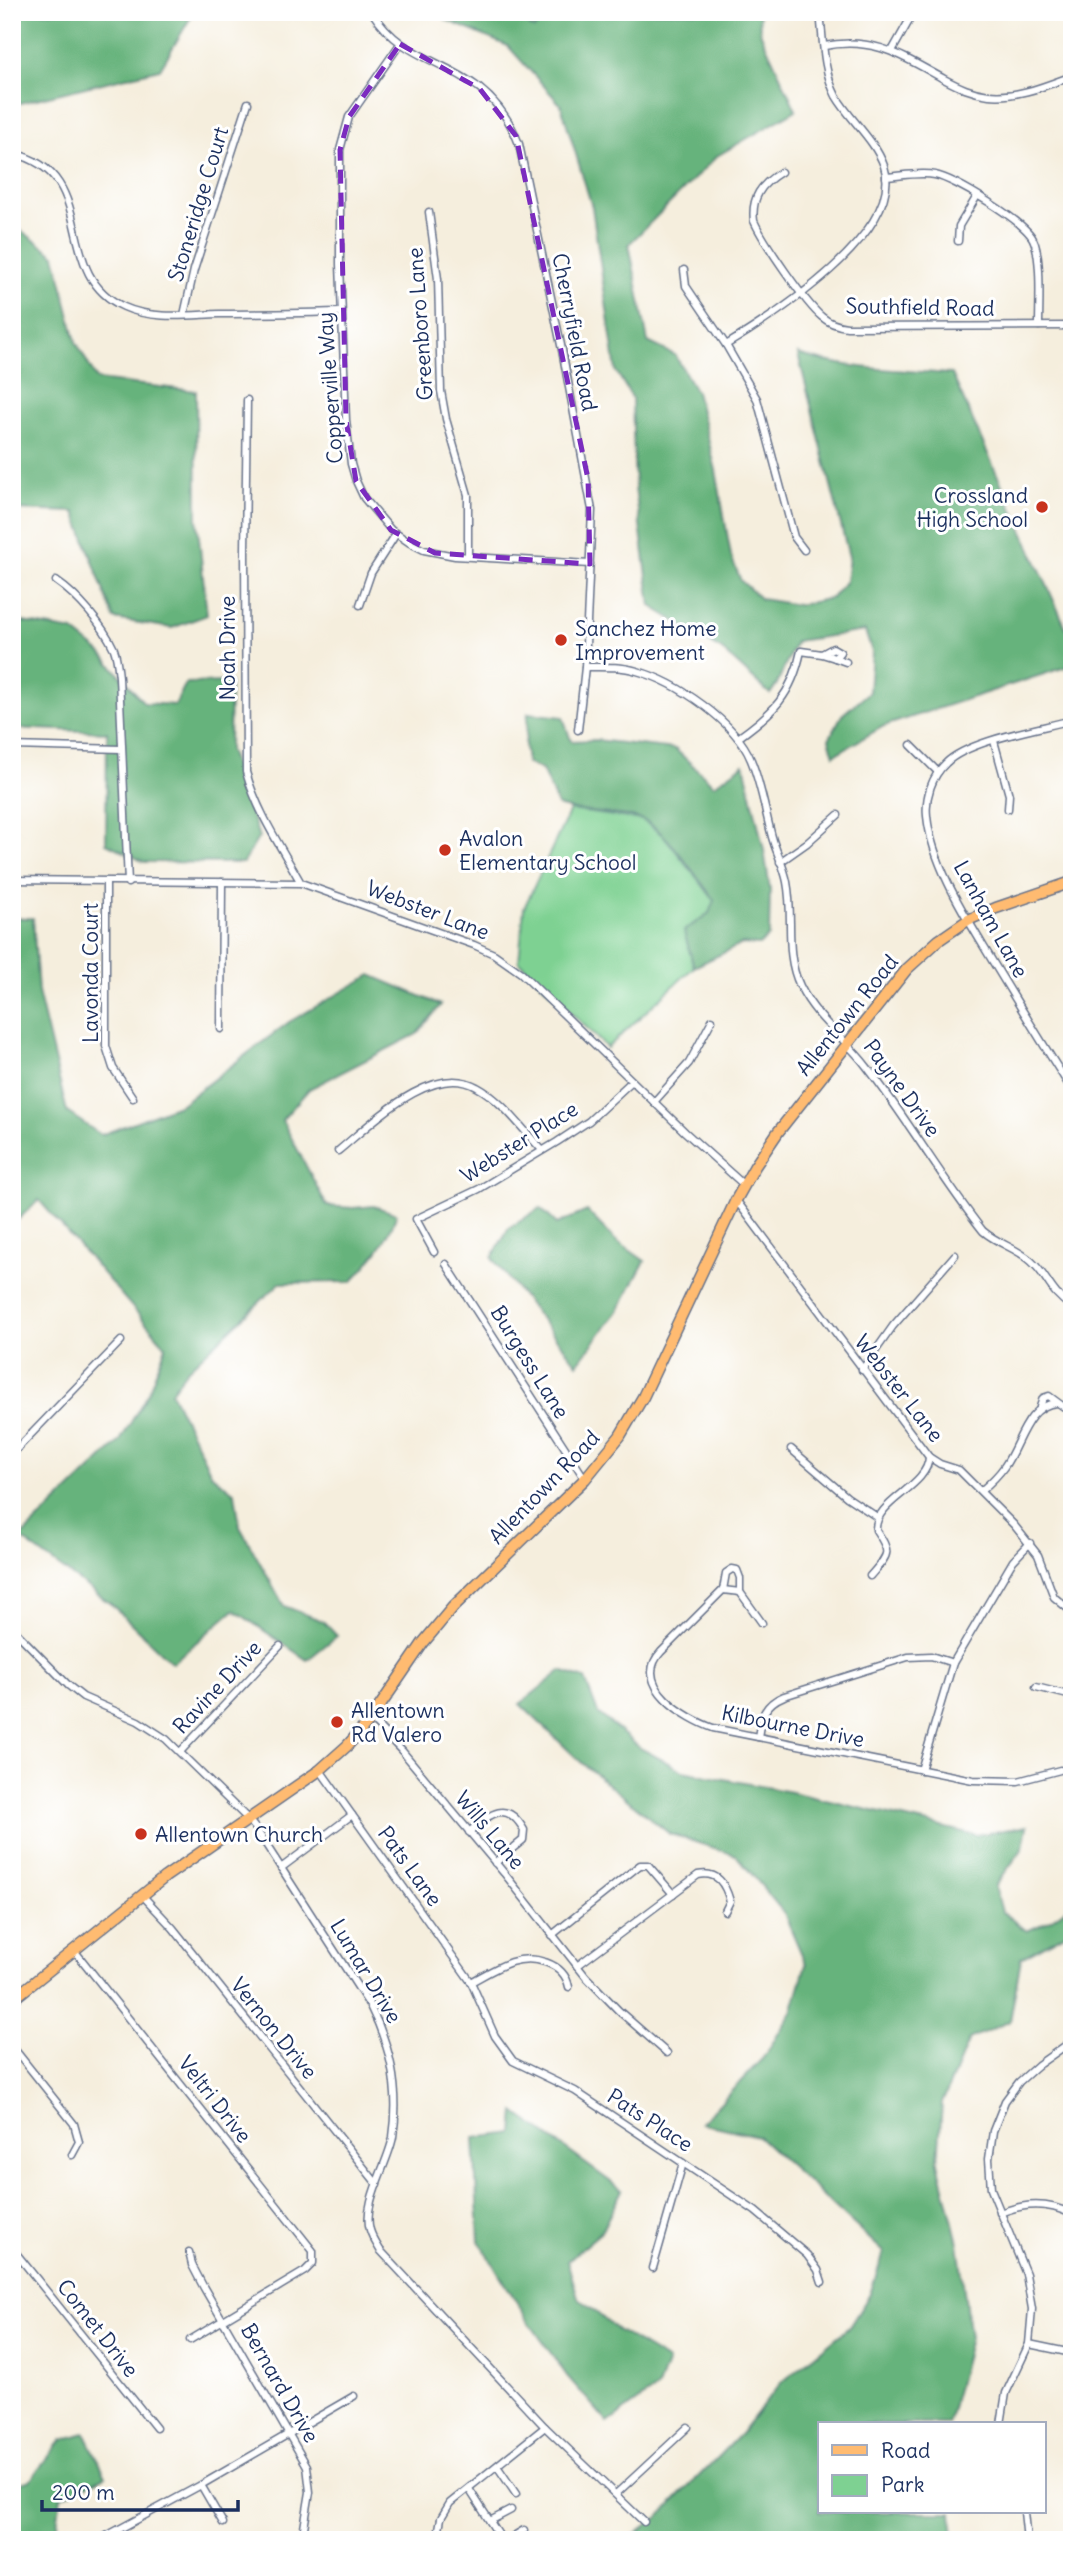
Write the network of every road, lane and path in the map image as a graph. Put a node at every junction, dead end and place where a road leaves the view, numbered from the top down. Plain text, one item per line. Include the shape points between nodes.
1 (372, 12) edge
2 (820, 12) edge
3 (914, 12) edge
4 (400, 44) junction
5 (824, 46) junction
6 (892, 51) junction
7 (1072, 76) edge
8 (248, 103) dead end
9 (12, 153) edge
10 (781, 172) dead end
11 (886, 177) junction
12 (977, 196) junction
13 (429, 212) dead end
14 (958, 241) dead end
15 (684, 270) dead end
16 (802, 295) junction
17 (342, 312) junction
18 (184, 315) junction
19 (1040, 326) junction
20 (1072, 326) edge
21 (726, 345) junction
22 (247, 400) dead end
23 (396, 534) junction
24 (804, 550) dead end
25 (468, 556) junction
26 (590, 564) junction
27 (56, 581) dead end
28 (360, 605) dead end
29 (846, 662) dead end
30 (585, 667) junction
31 (1072, 720) edge
32 (578, 730) dead end
33 (738, 738) junction
34 (994, 741) junction
35 (911, 745) dead end
36 (12, 746) edge
37 (121, 749) junction
38 (938, 772) junction
39 (1008, 809) dead end
40 (838, 815) dead end
41 (780, 862) junction
42 (12, 880) edge
43 (106, 882) junction
44 (222, 882) junction
45 (1072, 882) edge
46 (128, 883) junction
47 (302, 883) junction
48 (968, 920) junction
49 (712, 1020) dead end
50 (221, 1028) dead end
51 (848, 1043) junction
52 (632, 1081) junction
53 (1072, 1090) edge
54 (133, 1098) dead end
55 (653, 1102) junction
56 (542, 1150) junction
57 (338, 1151) dead end
58 (744, 1185) junction
59 (736, 1200) junction
60 (434, 1252) dead end
61 (955, 1255) dead end
62 (446, 1264) dead end
63 (1072, 1307) edge
64 (121, 1341) dead end
65 (862, 1370) junction
66 (1072, 1413) edge
67 (791, 1449) dead end
68 (12, 1454) edge
69 (929, 1457) junction
70 (585, 1479) junction
71 (981, 1491) junction
72 (877, 1517) junction
73 (1030, 1543) junction
74 (870, 1576) dead end
75 (723, 1590) junction
76 (740, 1591) junction
77 (1072, 1612) edge
78 (762, 1623) dead end
79 (12, 1628) edge
80 (280, 1646) dead end
81 (953, 1663) junction
82 (1036, 1687) dead end
83 (1072, 1696) edge
84 (372, 1718) junction
85 (758, 1737) junction
86 (180, 1752) junction
87 (320, 1770) junction
88 (921, 1770) junction
89 (1060, 1770) dead end
90 (352, 1815) junction
91 (248, 1819) junction
92 (470, 1832) junction
93 (495, 1863) junction
94 (281, 1868) junction
95 (673, 1894) junction
96 (142, 1895) junction
97 (724, 1911) dead end
98 (552, 1935) junction
99 (74, 1950) junction
100 (577, 1966) junction
101 (471, 1982) junction
102 (569, 1987) dead end
103 (12, 2000) edge
104 (1072, 2041) edge
105 (12, 2046) edge
106 (667, 2053) dead end
107 (72, 2155) dead end
108 (683, 2163) junction
109 (377, 2184) junction
110 (1000, 2213) junction
111 (1072, 2214) edge
112 (12, 2248) edge
113 (189, 2252) dead end
114 (653, 2268) dead end
115 (822, 2282) dead end
116 (222, 2320) junction
117 (190, 2340) dead end
118 (1029, 2344) junction
119 (1072, 2353) edge
120 (354, 2396) dead end
121 (1001, 2422) edge
122 (545, 2427) junction
123 (688, 2427) dead end
124 (156, 2428) dead end
125 (288, 2433) junction
126 (497, 2466) junction
127 (201, 2485) junction
128 (469, 2489) junction
129 (516, 2494) dead end
130 (616, 2494) junction
131 (511, 2510) dead end
132 (1024, 2514) edge
133 (490, 2521) junction
134 (223, 2522) dead end
135 (644, 2522) dead end
136 (524, 2530) dead end
137 (99, 2540) edge
138 (302, 2540) edge
139 (436, 2540) edge
140 (504, 2540) edge
141 (1027, 2540) edge

1 - 4 street, Cherryfield Road
2 - 5 street
3 - 6 street
4 - 17 street, Copperville Way via 349,117 342,139
4 - 26 street, Cherryfield Road via 480,89 505,117 519,144 588,479
5 - 6 street via 861,43
5 - 11 street via 835,93 877,152
6 - 7 street via 967,91 988,95 1022,92
8 - 18 street, Stoneridge Court
9 - 18 street via 41,167 58,182 69,200 81,258 99,291 146,314
10 - 16 street, Southfield Road via 758,191 754,217
11 - 12 street via 933,175
11 - 16 street via 883,199 871,224 832,271
12 - 14 street via 959,226
12 - 19 street via 1023,226 1033,239
13 - 25 street, Greenboro Lane via 437,269 441,391 468,495
15 - 21 street via 686,286
16 - 19 street, Southfield Road via 821,316 843,327
16 - 21 street
17 - 18 street
17 - 23 street, Copperville Way via 351,464 364,498
19 - 20 street, Southfield Road
21 - 24 street via 757,399 794,537
22 - 47 street, Noah Drive via 246,772 266,821
23 - 25 street, Copperville Way via 435,553
23 - 28 street via 371,572
25 - 26 street, Copperville Way
26 - 30 street, Cherryfield Road
27 - 37 street via 84,607 115,653
29 - 33 street via 835,658 840,652 836,648 822,654 801,651 780,703
30 - 32 street, Cherryfield Road
30 - 33 street, Payne Drive via 631,669 666,682 707,709
31 - 34 street
33 - 41 street, Payne Drive via 757,776
34 - 38 street via 958,754
34 - 39 street via 1009,794
35 - 38 street
36 - 37 street
37 - 46 street
38 - 48 street, Lanham Lane via 928,801 929,827
40 - 41 street
41 - 51 street, Payne Drive via 787,882 796,976 814,1008
42 - 43 street, Webster Lane
43 - 46 street, Webster Lane
43 - 54 street, Lavonda Court via 106,1046 113,1068
44 - 46 street, Webster Lane
44 - 47 street, Webster Lane
44 - 50 street
45 - 48 main road, Allentown Road
47 - 52 street, Webster Lane via 494,954 521,973
48 - 51 main road, Allentown Road via 915,961
48 - 53 street, Lanham Lane
49 - 55 street via 689,1063
51 - 58 main road, Allentown Road via 773,1139
51 - 63 street, Payne Drive via 984,1231 1032,1262 1054,1293
52 - 55 street, Webster Lane
52 - 56 street, Webster Place via 589,1121
55 - 58 street, Webster Lane
56 - 57 street via 490,1096 471,1084 450,1081 420,1090
56 - 60 street, Webster Place via 479,1189 416,1219
58 - 59 main road, Allentown Road
59 - 65 street, Webster Lane
59 - 70 main road, Allentown Road via 643,1397 620,1436
61 - 65 street via 893,1325
62 - 70 street, Burgess Lane
64 - 68 street
65 - 69 street, Webster Lane
66 - 71 street via 1057,1403 1040,1407 1004,1467
67 - 72 street
69 - 71 street, Webster Lane via 958,1470
69 - 72 street via 925,1471
70 - 84 main road, Allentown Road via 453,1607
71 - 73 street, Webster Lane
72 - 74 street via 876,1530 887,1553
73 - 77 street, Webster Lane via 1050,1591
73 - 81 street via 1013,1561
75 - 76 street
75 - 76 street, Kilbourne Drive via 726,1573 735,1569
75 - 85 street, Kilbourne Drive via 657,1657 654,1680 676,1709 698,1723
76 - 78 street, Kilbourne Drive
79 - 86 street, Lumar Drive via 83,1697 145,1725
80 - 86 street, Ravine Drive
81 - 85 street via 931,1656 908,1657 784,1696 764,1710
81 - 88 street
82 - 83 street
84 - 87 main road, Allentown Road
84 - 92 street, Wills Lane
85 - 88 street, Kilbourne Drive
86 - 91 street, Lumar Drive
87 - 90 street, Pats Lane
87 - 91 main road, Allentown Road
88 - 89 street, Kilbourne Drive via 996,1782
90 - 94 street
90 - 101 street, Pats Lane
91 - 94 street, Lumar Drive
91 - 96 main road, Allentown Road
92 - 93 street, Wills Lane
92 - 93 street via 495,1812 508,1813 517,1820 524,1830 523,1840
93 - 98 street, Wills Lane
94 - 109 street, Lumar Drive via 353,1979 386,2040 396,2112 390,2149
95 - 97 street via 698,1875 713,1874 729,1896
95 - 98 street via 648,1864 640,1865
95 - 100 street
96 - 99 main road, Allentown Road
96 - 109 street, Vernon Drive
98 - 100 street, Wills Lane
99 - 103 main road, Allentown Road
99 - 116 street, Veltri Drive via 312,2249 313,2261 304,2271
100 - 106 street, Wills Lane via 618,2011
101 - 102 street via 509,1963 533,1960 562,1971
101 - 108 street, Pats Place via 495,2036 513,2061 575,2091
104 - 110 street via 1024,2078 998,2117 989,2172
105 - 107 street via 74,2124 79,2142
108 - 114 street
108 - 115 street, Pats Place via 790,2239 815,2264
109 - 122 street, Lumar Drive via 369,2224 380,2249
110 - 111 street via 1031,2204
110 - 118 street via 1030,2286
112 - 124 street, Comet Drive
113 - 116 street, Bernard Drive
116 - 117 street
116 - 125 street, Bernard Drive
118 - 119 street
118 - 121 street via 1006,2393
120 - 125 street
122 - 126 street
122 - 130 street, Lumar Drive
123 - 130 street
125 - 127 street
125 - 138 street, Bernard Drive via 310,2474
126 - 128 street
126 - 129 street
127 - 134 street
127 - 137 street
128 - 133 street
128 - 139 street via 445,2508
130 - 135 street, Lumar Drive
131 - 133 street
132 - 141 street
133 - 140 street
136 - 140 street

